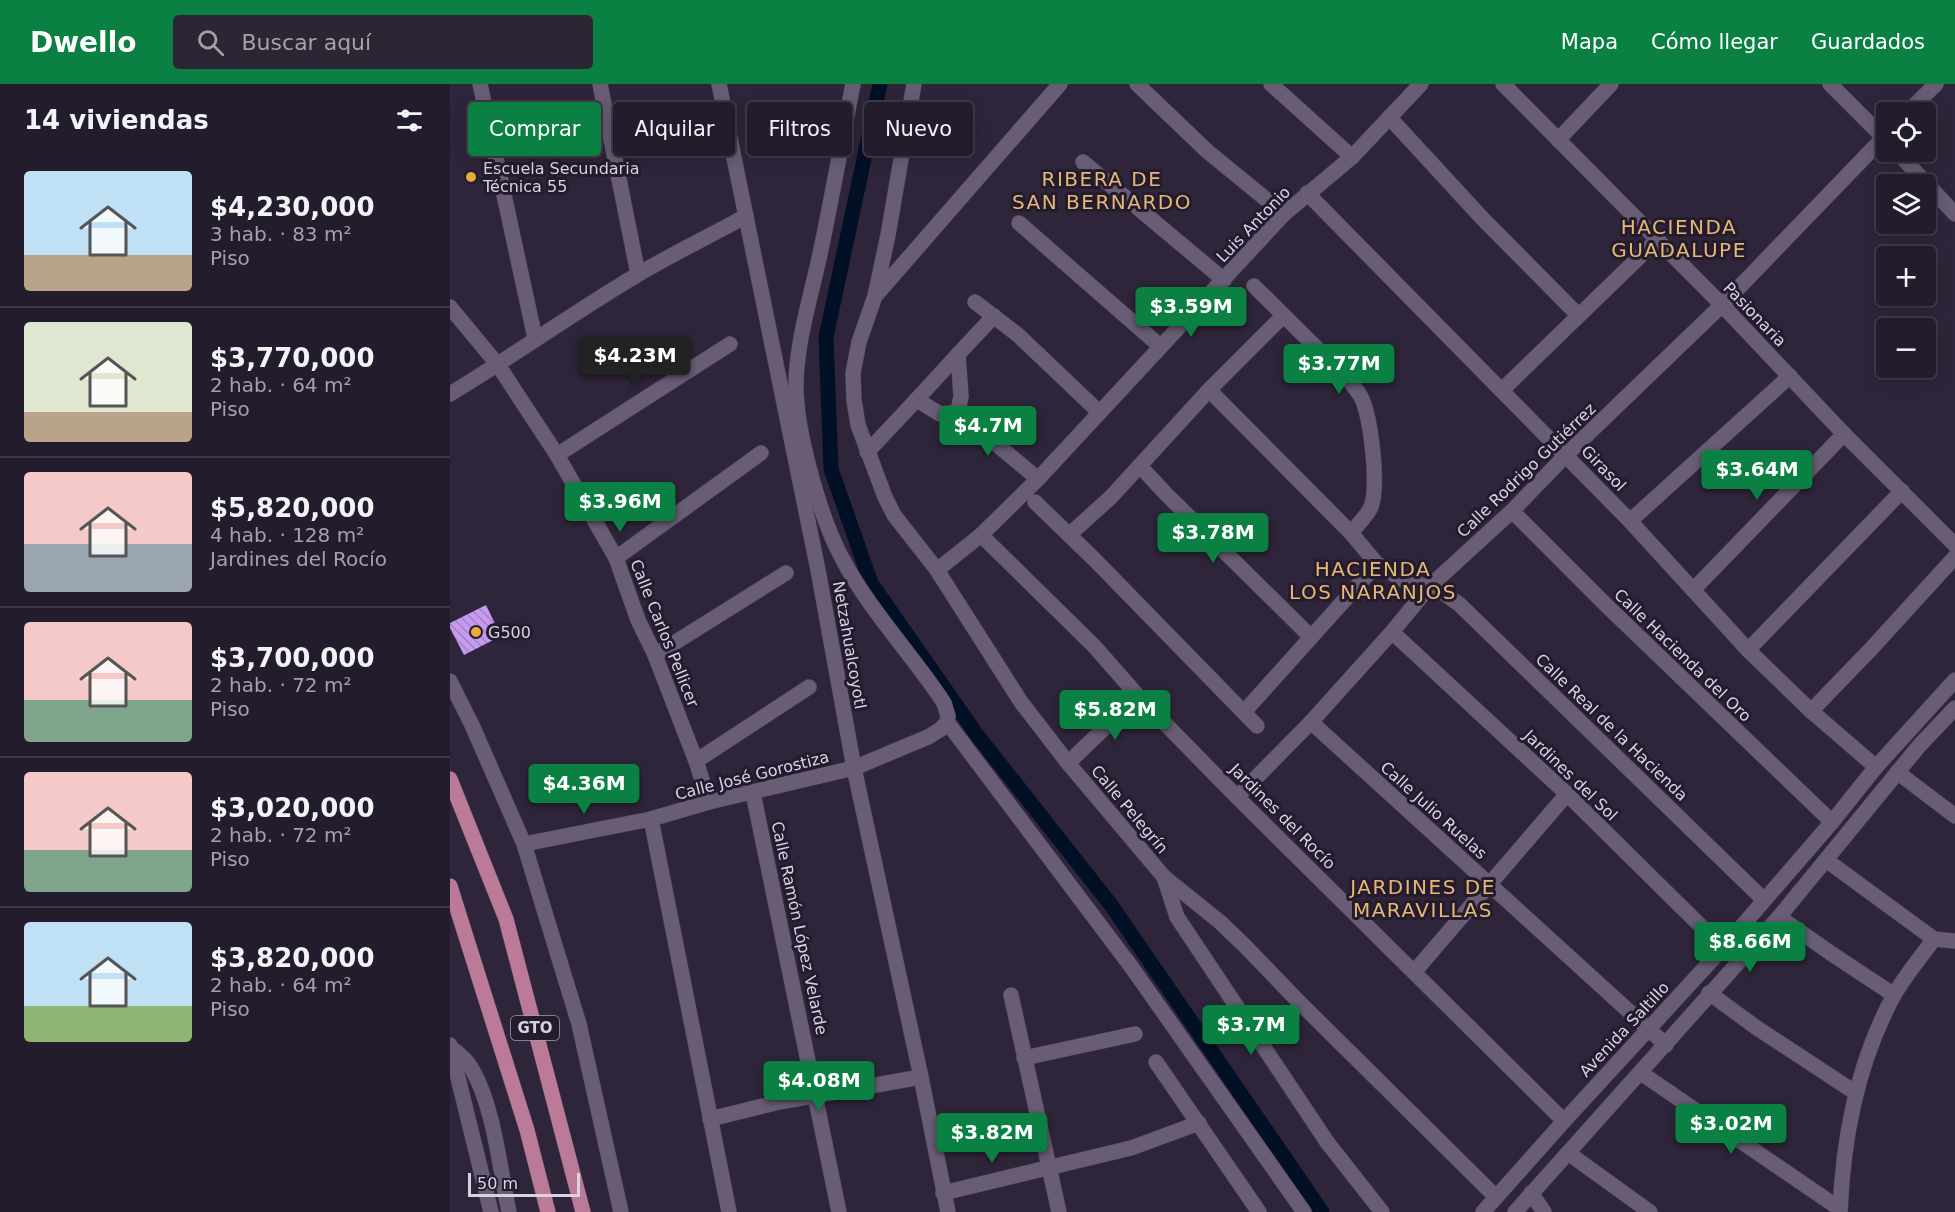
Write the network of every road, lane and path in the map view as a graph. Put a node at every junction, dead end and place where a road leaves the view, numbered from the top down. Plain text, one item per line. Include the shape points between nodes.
1 (480, 84) edge
2 (600, 84) edge
3 (721, 84) edge
4 (853, 84) edge
5 (914, 84) edge
6 (1060, 84) edge
7 (1137, 84) edge
8 (1271, 84) edge
9 (1503, 84) edge
10 (1611, 84) edge
11 (1830, 84) edge
12 (1936, 84) edge
13 (1413, 86) edge
14 (1918, 102) edge
15 (1389, 117) junction
16 (1876, 128) edge
17 (1557, 140) junction
18 (1876, 148) edge
19 (1352, 157) junction
20 (1083, 162) dead end
21 (1908, 162) edge
22 (1307, 193) junction
23 (1952, 203) edge
24 (1284, 214) junction
25 (746, 216) junction
26 (1019, 223) dead end
27 (1657, 240) junction
28 (638, 274) junction
29 (1224, 280) junction
30 (1254, 286) dead end
31 (875, 296) junction
32 (975, 302) dead end
33 (1722, 305) junction
34 (450, 307) edge
35 (1578, 315) junction
36 (994, 316) junction
37 (1283, 316) junction
38 (535, 339) junction
39 (730, 344) dead end
40 (1160, 346) junction
41 (958, 354) junction
42 (498, 365) junction
43 (1790, 376) junction
44 (1209, 390) junction
45 (1502, 390) junction
46 (450, 394) edge
47 (917, 400) junction
48 (958, 412) junction
49 (1099, 412) junction
50 (1844, 434) junction
51 (867, 452) junction
52 (760, 453) dead end
53 (557, 455) junction
54 (1566, 455) junction
55 (1140, 466) junction
56 (1038, 479) junction
57 (1902, 490) junction
58 (1035, 502) dead end
59 (1512, 511) junction
60 (1630, 521) junction
61 (1351, 533) junction
62 (981, 535) junction
63 (1069, 535) junction
64 (1955, 544) edge
65 (1955, 557) edge
66 (616, 558) junction
67 (1377, 564) junction
68 (937, 570) junction
69 (786, 573) dead end
70 (1429, 587) junction
71 (1693, 590) junction
72 (1392, 632) junction
73 (1311, 637) junction
74 (1748, 650) junction
75 (655, 655) junction
76 (1955, 680) edge
77 (450, 681) edge
78 (809, 687) dead end
79 (1138, 696) junction
80 (1955, 708) edge
81 (1811, 711) junction
82 (1244, 712) junction
83 (947, 722) junction
84 (1311, 722) junction
85 (1257, 726) dead end
86 (696, 760) junction
87 (1068, 763) junction
88 (1876, 767) junction
89 (854, 768) junction
90 (1897, 772) junction
91 (450, 779) edge
92 (753, 793) junction
93 (1567, 794) junction
94 (1237, 797) junction
95 (709, 802) junction
96 (1955, 816) edge
97 (651, 819) junction
98 (1832, 822) junction
99 (524, 844) junction
100 (1826, 860) junction
101 (1164, 877) junction
102 (1489, 885) junction
103 (450, 886) edge
104 (1764, 900) junction
105 (1779, 917) junction
106 (1934, 939) junction
107 (1955, 940) edge
108 (1723, 948) junction
109 (1415, 971) junction
110 (1710, 993) junction
111 (1011, 995) dead end
112 (1894, 995) junction
113 (1648, 1030) junction
114 (1135, 1034) dead end
115 (1666, 1045) junction
116 (450, 1046) edge
117 (1024, 1058) junction
118 (1156, 1062) dead end
119 (1641, 1072) junction
120 (921, 1077) junction
121 (1856, 1094) junction
122 (815, 1096) junction
123 (710, 1119) junction
124 (1564, 1121) junction
125 (1199, 1123) junction
126 (1568, 1153) junction
127 (1048, 1167) junction
128 (1531, 1192) junction
129 (943, 1193) junction
130 (1496, 1197) junction
131 (1840, 1211) edge
132 (491, 1212) edge
133 (509, 1212) edge
134 (548, 1212) edge
135 (583, 1212) edge
136 (621, 1212) edge
137 (729, 1212) edge
138 (839, 1212) edge
139 (948, 1212) edge
140 (1059, 1212) edge
141 (1259, 1212) edge
142 (1304, 1212) edge
143 (1382, 1212) edge
144 (1483, 1212) edge
145 (1515, 1212) edge
146 (1544, 1212) edge
147 (1650, 1212) edge

1 - 38 street
2 - 28 street
3 - 25 street, Netzahualcoyotl
4 - 83 street via 804,327 796,384 798,408 809,463 832,538 855,581 944,703
5 - 31 street
6 - 31 street
7 - 24 street via 1207,151
8 - 19 street
9 - 17 street, Pasionaria
10 - 17 street
11 - 16 street
12 - 14 street
13 - 15 street, Luis Antonio
15 - 19 street, Luis Antonio
15 - 35 street
17 - 27 street, Pasionaria
18 - 33 street, Calle Rodrigo Gutiérrez
19 - 22 street, Luis Antonio
20 - 29 street
21 - 23 street
22 - 24 street, Luis Antonio
22 - 45 street, Girasol
24 - 29 street, Luis Antonio
25 - 28 street
25 - 89 street, Netzahualcoyotl
26 - 40 street
27 - 33 street, Pasionaria
27 - 35 street
28 - 38 street
29 - 40 street, Luis Antonio
30 - 37 street
31 - 51 street, Calle Pelegrín via 853,373 858,425
32 - 36 street
33 - 43 street, Pasionaria
33 - 54 street, Calle Rodrigo Gutiérrez
34 - 42 street, Calle Carlos Pellicer
35 - 45 street
36 - 41 street
36 - 49 street
37 - 44 street
37 - 61 street via 1349,380 1364,405 1373,456 1374,492 1371,509
38 - 42 street
39 - 53 street
40 - 49 street, Luis Antonio
41 - 47 street
41 - 48 street
42 - 46 street
42 - 53 street, Calle Carlos Pellicer
43 - 50 street, Pasionaria
43 - 60 street
44 - 55 street
44 - 61 street, Calle Real de la Hacienda
45 - 54 street, Girasol
47 - 48 street via 940,414
47 - 51 street
48 - 56 street
49 - 56 street, Luis Antonio
50 - 57 street, Pasionaria
50 - 71 street
51 - 68 street, Calle Pelegrín via 894,515
52 - 66 street
53 - 66 street, Calle Carlos Pellicer
54 - 59 street, Calle Rodrigo Gutiérrez
54 - 60 street, Girasol
55 - 63 street
55 - 73 street
56 - 62 street, Luis Antonio
57 - 64 street, Pasionaria
57 - 74 street
58 - 63 street
59 - 70 street, Calle Rodrigo Gutiérrez
59 - 98 street, Calle Hacienda del Oro
60 - 71 street, Girasol
61 - 67 street, Calle Real de la Hacienda
62 - 68 street, Luis Antonio
62 - 79 street, Jardines del Rocío via 1094,646
63 - 82 street
65 - 81 street
66 - 75 street, Calle Carlos Pellicer
67 - 70 street, Calle Real de la Hacienda via 1402,580
67 - 73 street
68 - 87 street, Calle Pelegrín via 1021,702
69 - 75 street
70 - 72 street, Calle Rodrigo Gutiérrez
70 - 104 street, Calle Real de la Hacienda via 1460,604
71 - 74 street, Girasol
72 - 84 street, Calle Rodrigo Gutiérrez
72 - 93 street, Jardines del Sol
73 - 82 street
74 - 81 street, Girasol
75 - 86 street, Calle Carlos Pellicer
76 - 88 street, Avenida Saltillo
77 - 99 street
78 - 86 street
79 - 87 street
79 - 94 street, Jardines del Rocío
80 - 90 street
81 - 88 street, Girasol
82 - 85 street
83 - 89 street, Calle José Gorostiza via 928,737
83 - 142 street via 1130,965
84 - 94 street, Calle Rodrigo Gutiérrez
84 - 102 street, Calle Julio Ruelas
86 - 95 street, Calle Carlos Pellicer
87 - 101 street, Calle Pelegrín
88 - 98 street, Avenida Saltillo
89 - 92 street, Calle José Gorostiza
89 - 120 street, Netzahualcoyotl
90 - 96 street
90 - 100 street
91 - 135 main road, GTO via 506,919
92 - 95 street, Calle José Gorostiza
92 - 122 street, Calle Ramón López Velarde
93 - 102 street
93 - 108 street, Jardines del Sol
94 - 109 street, Jardines del Rocío
95 - 97 street, Calle José Gorostiza
97 - 99 street, Calle José Gorostiza
97 - 123 street
98 - 104 street, Avenida Saltillo
99 - 136 street via 579,1024
100 - 105 street
100 - 106 street
101 - 130 street, Calle Pelegrín via 1245,946
101 - 143 street via 1178,917 1327,1142
102 - 109 street
102 - 113 street, Calle Julio Ruelas
103 - 134 main road, GTO via 527,1130
104 - 108 street, Avenida Saltillo
105 - 110 street
105 - 112 street
106 - 107 street
106 - 112 street
108 - 113 street, Avenida Saltillo
109 - 124 street, Jardines del Rocío
110 - 115 street
110 - 121 street
111 - 117 street
112 - 121 street
113 - 115 street, Calle Julio Ruelas
113 - 124 street, Avenida Saltillo
114 - 117 street
115 - 119 street
116 - 132 street
116 - 133 street via 472,1069 481,1087
117 - 127 street
118 - 125 street
119 - 126 street
119 - 131 street
120 - 122 street
120 - 129 street, Netzahualcoyotl
121 - 131 street
122 - 123 street
122 - 138 street, Calle Ramón López Velarde
123 - 137 street
124 - 130 street, Avenida Saltillo
125 - 127 street via 1131,1148
125 - 141 street
126 - 128 street
126 - 147 street
127 - 129 street
127 - 140 street
128 - 145 street
128 - 146 street
129 - 139 street, Netzahualcoyotl
130 - 144 street, Avenida Saltillo

